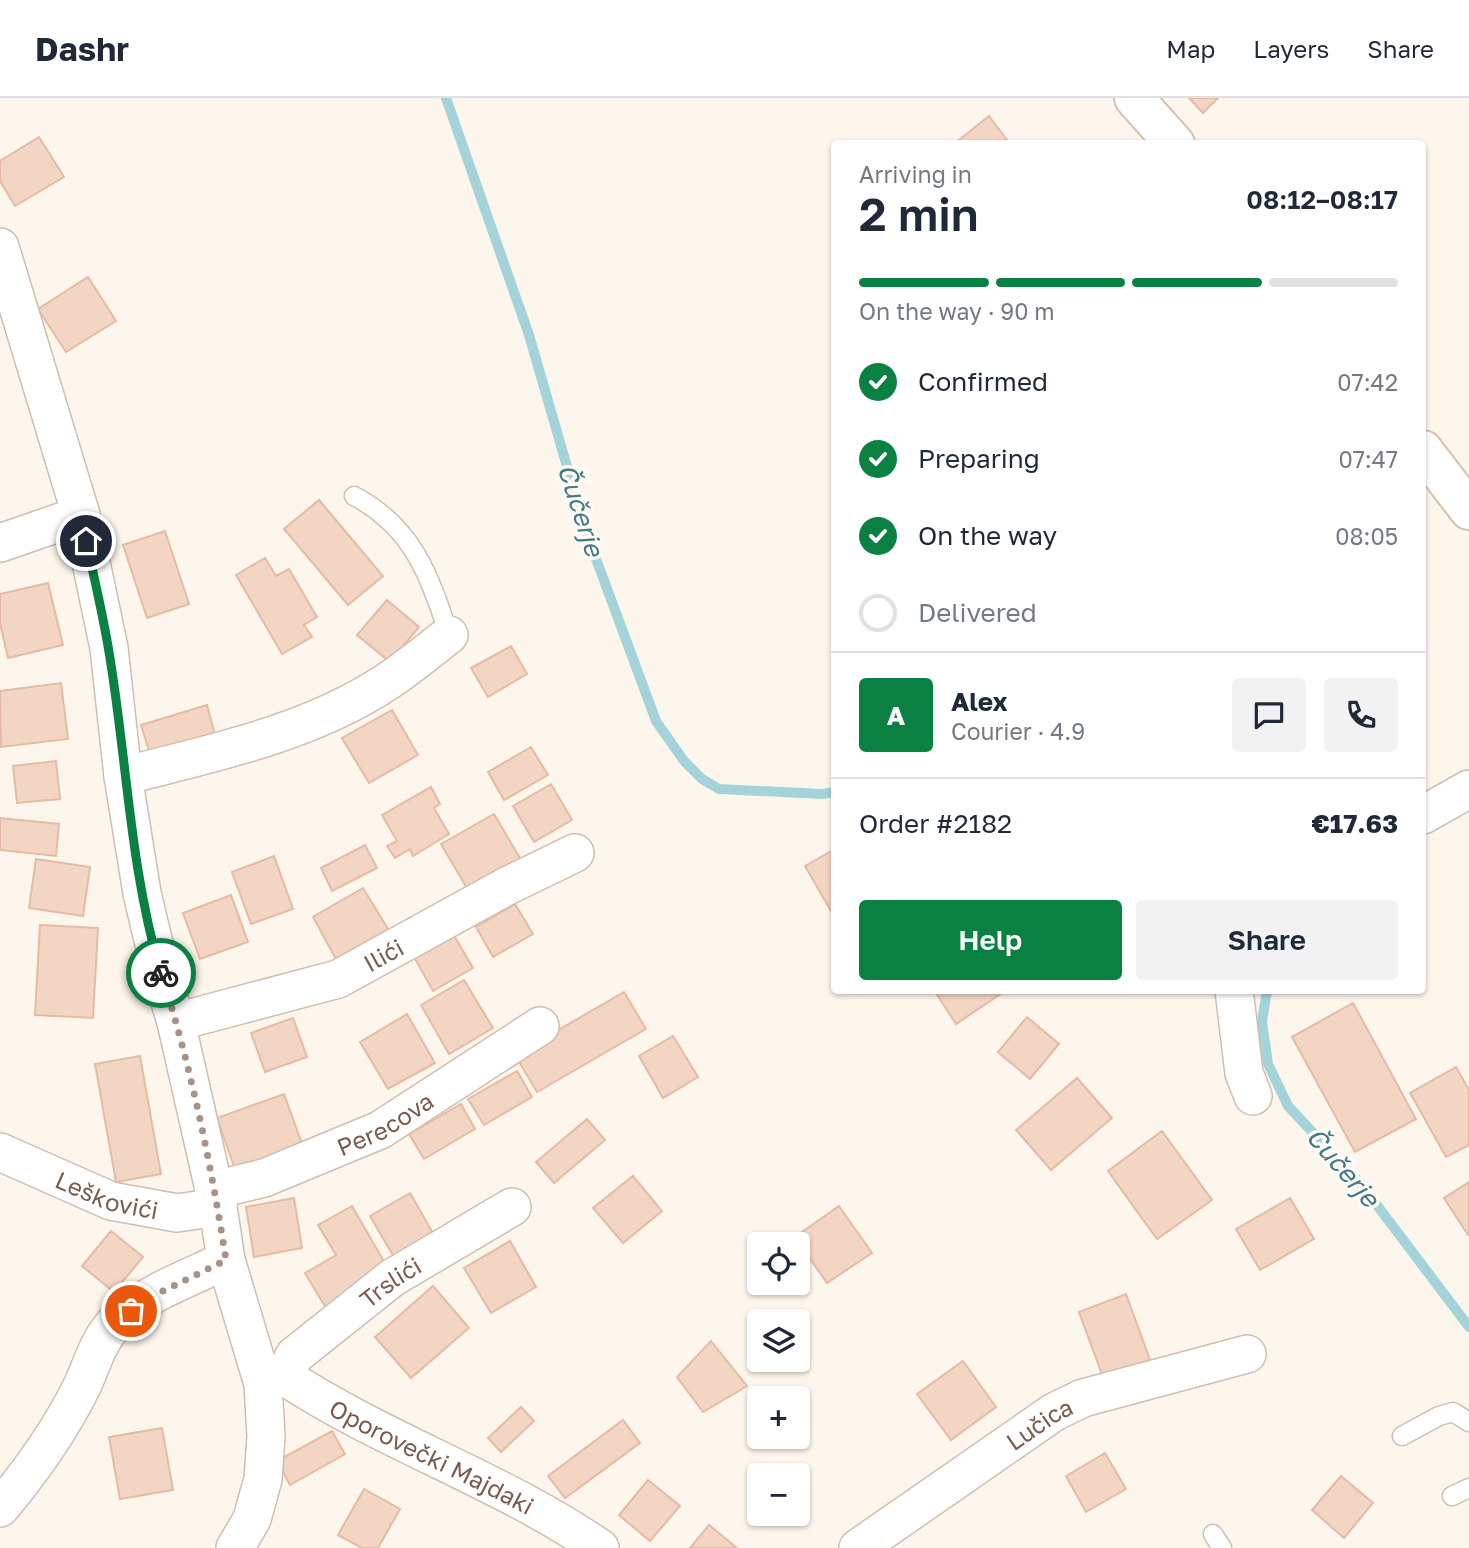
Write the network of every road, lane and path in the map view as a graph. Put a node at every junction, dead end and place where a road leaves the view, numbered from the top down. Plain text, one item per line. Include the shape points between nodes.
1 (1135, 98) edge
2 (1172, 140) edge
3 (0, 247) edge
4 (1426, 454) edge
5 (354, 496) dead end
6 (1469, 510) edge
7 (81, 514) junction
8 (0, 543) edge
9 (449, 635) joint
10 (123, 776) junction
11 (1469, 789) edge
12 (1426, 813) edge
13 (575, 853) dead end
14 (1234, 994) edge
15 (176, 1021) junction
16 (540, 1026) dead end
17 (1253, 1096) dead end
18 (0, 1152) edge
19 (216, 1198) junction
20 (512, 1207) dead end
21 (226, 1260) junction
22 (1247, 1354) dead end
23 (273, 1380) junction
24 (1469, 1422) edge
25 (1402, 1436) dead end
26 (1469, 1488) edge
27 (1452, 1496) dead end
28 (0, 1508) edge
29 (252, 1538) edge
30 (600, 1548) edge
31 (859, 1548) edge

1 - 2 street
3 - 7 street
4 - 6 street
5 - 9 lane via 380,510 409,541 430,580
7 - 8 street
7 - 10 street via 109,648
9 - 10 street via 384,684 332,710 247,743
10 - 15 street via 142,893
11 - 12 street
13 - 15 street, Ilići via 338,979
14 - 17 street via 1244,1073
15 - 19 street
16 - 19 street, Perecova via 380,1130
18 - 19 street, Leškovići via 111,1201 177,1213
19 - 21 street
20 - 23 street, Trslići via 392,1278 294,1356
21 - 23 street
21 - 28 street via 147,1299 116,1323 95,1350 82,1385 24,1480
22 - 31 street, Lučica via 1103,1392 1054,1412
23 - 29 street
23 - 30 street, Oporovečki Majdaki via 466,1473
24 - 25 lane via 1453,1412
26 - 27 lane

